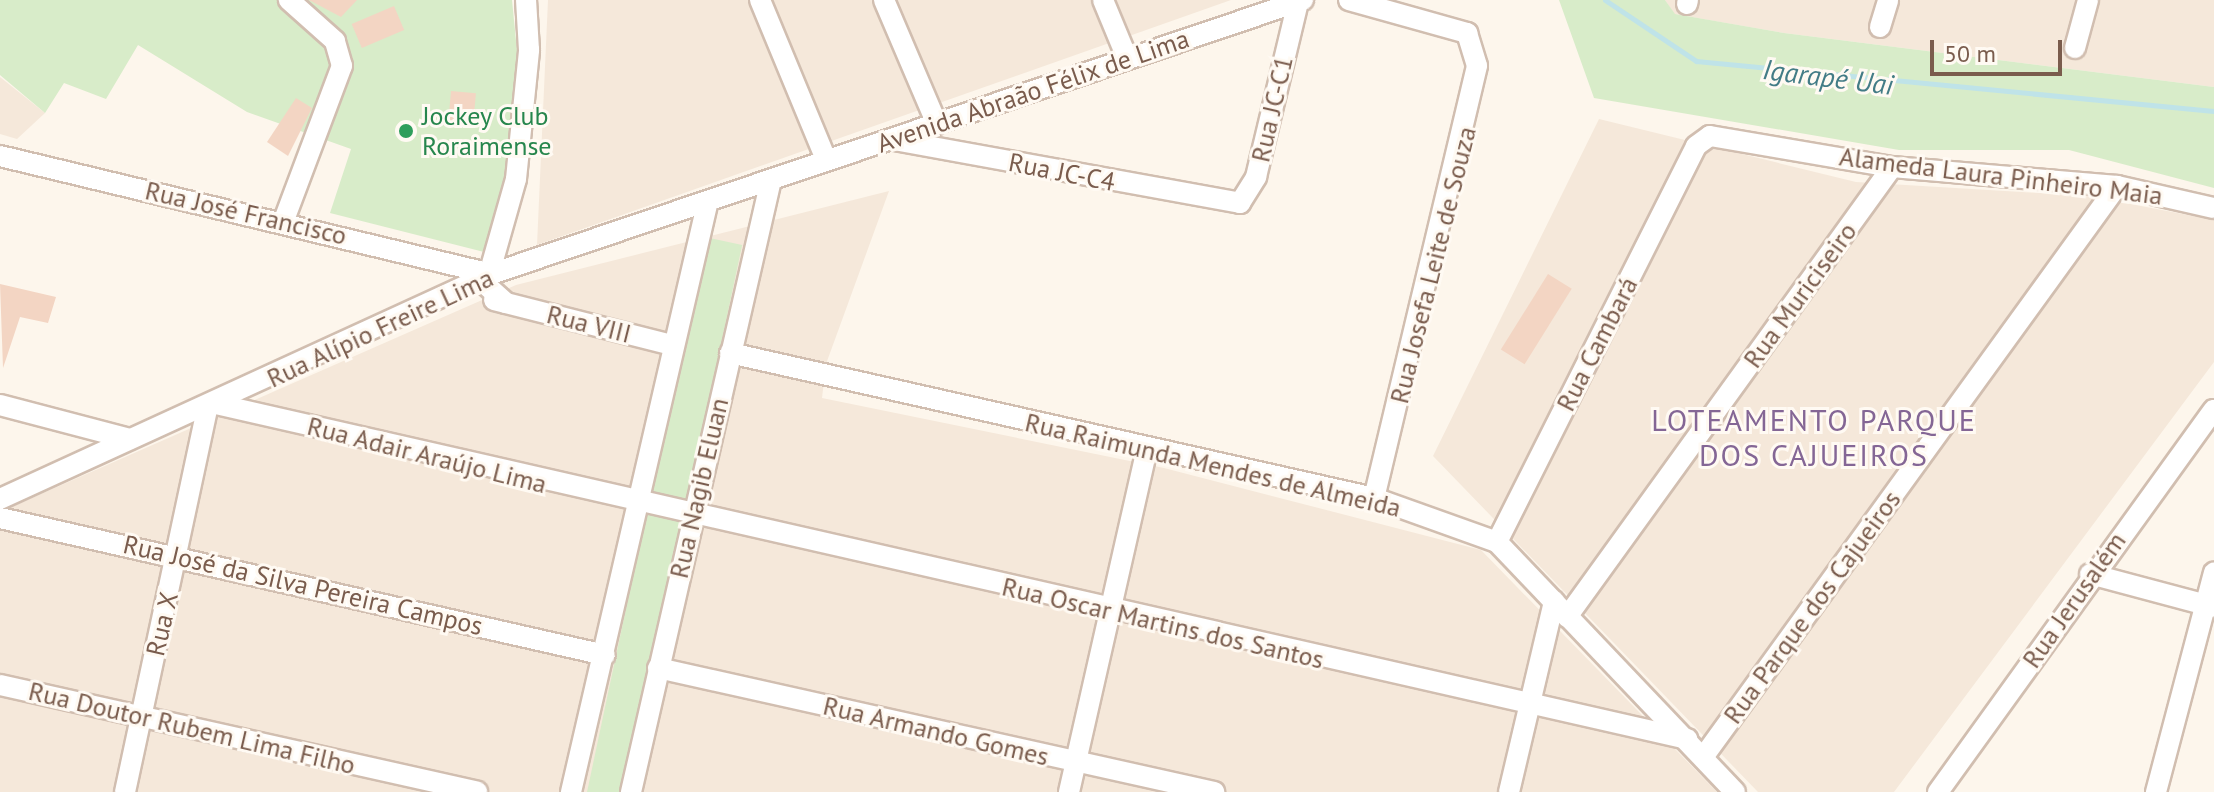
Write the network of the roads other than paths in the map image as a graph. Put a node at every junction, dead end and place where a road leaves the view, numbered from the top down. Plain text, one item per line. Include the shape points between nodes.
1 (289, 0) edge
2 (526, 0) edge
3 (760, 0) edge
4 (884, 0) edge
5 (1103, 0) edge
6 (1349, 0) edge
7 (1888, 0) edge
8 (2088, 0) edge
9 (1300, 1) edge
10 (1880, 27) dead end
11 (2075, 48) dead end
12 (1127, 58) junction
13 (937, 124) junction
14 (893, 139) junction
15 (1696, 146) joint
16 (0, 156) edge
17 (826, 159) junction
18 (1892, 167) junction
19 (770, 184) junction
20 (2117, 186) junction
21 (707, 205) junction
22 (1232, 205) joint
23 (2214, 208) edge
24 (284, 220) junction
25 (491, 274) junction
26 (462, 292) junction
27 (506, 303) junction
28 (672, 345) junction
29 (730, 353) junction
30 (0, 405) edge
31 (211, 406) junction
32 (2214, 410) edge
33 (130, 439) junction
34 (1147, 449) junction
35 (1374, 498) junction
36 (0, 499) edge
37 (639, 505) junction
38 (0, 518) edge
39 (693, 518) junction
40 (1497, 542) junction
41 (178, 555) junction
42 (2214, 573) edge
43 (2090, 574) junction
44 (2210, 605) edge
45 (1561, 609) junction
46 (1112, 612) junction
47 (605, 655) junction
48 (658, 668) junction
49 (0, 685) edge
50 (1531, 704) junction
51 (141, 718) junction
52 (1687, 739) junction
53 (1704, 756) junction
54 (1076, 762) junction
55 (1946, 787) edge
56 (125, 792) edge
57 (477, 792) edge
58 (571, 792) edge
59 (631, 792) edge
60 (1069, 792) edge
61 (1214, 792) edge
62 (1509, 792) edge
63 (1735, 792) edge
64 (2156, 792) edge

1 - 24 street via 335,41 342,66
2 - 25 street via 526,105 508,222
3 - 17 street
4 - 13 street
5 - 12 street
6 - 35 street, Rua Josefa Leite de Souza via 1467,33 1476,47 1474,100
7 - 10 street
8 - 11 street
9 - 12 street, Avenida Abraão Félix de Lima
9 - 22 street, Rua JC-C1 via 1256,177 1249,194
12 - 13 street, Avenida Abraão Félix de Lima
13 - 14 street, Avenida Abraão Félix de Lima
14 - 17 street, Avenida Abraão Félix de Lima
14 - 22 street, Rua JC-C4
15 - 18 street, Alameda Laura Pinheiro Maia via 1731,135
15 - 40 street, Rua Cambará
16 - 24 street, Rua José Francisco
17 - 19 street, Avenida Abraão Félix de Lima
18 - 20 street, Alameda Laura Pinheiro Maia
18 - 45 street, Rua Muriciseiro
19 - 21 street, Rua Alípio Freire Lima
19 - 29 street, Rua Nagib Eluan
20 - 23 street, Alameda Laura Pinheiro Maia
20 - 53 street, Rua Parque dos Cajueiros
21 - 25 street, Rua Alípio Freire Lima
21 - 28 street, Rua Nagib Eluan
24 - 25 street, Rua José Francisco
25 - 26 street, Rua Alípio Freire Lima
25 - 27 street via 488,290
26 - 27 street, Rua VIII
26 - 31 street, Rua Alípio Freire Lima
27 - 28 street, Rua VIII
28 - 37 street, Rua Nagib Eluan
29 - 34 street, Rua Raimunda Mendes de Almeida
29 - 39 street, Rua Nagib Eluan
30 - 33 street
31 - 33 street, Rua Alípio Freire Lima
31 - 37 street, Rua Adair Araújo Lima
31 - 41 street, Rua X
32 - 43 street, Rua Jerusalém
33 - 36 street, Rua Alípio Freire Lima
34 - 35 street, Rua Raimunda Mendes de Almeida
34 - 46 street
35 - 40 street, Rua Raimunda Mendes de Almeida
37 - 39 street, Rua Oscar Martins dos Santos
37 - 47 street, Rua Nagib Eluan
38 - 41 street, Rua José da Silva Pereira Campos
39 - 46 street, Rua Oscar Martins dos Santos
39 - 48 street, Rua Nagib Eluan
40 - 45 street, Rua Raimunda Mendes de Almeida
41 - 47 street, Rua José da Silva Pereira Campos
41 - 51 street, Rua X
42 - 44 street
43 - 44 street
43 - 55 street, Rua Jerusalém
44 - 64 street
45 - 50 street
45 - 52 street, Rua Raimunda Mendes de Almeida
46 - 50 street, Rua Oscar Martins dos Santos
46 - 54 street
47 - 58 street, Rua Nagib Eluan
48 - 54 street, Rua Armando Gomes
48 - 59 street, Rua Nagib Eluan
49 - 51 street, Rua Doutor Rubem Lima Filho
50 - 52 street, Rua Oscar Martins dos Santos
50 - 62 street
51 - 56 street, Rua X
51 - 57 street, Rua Doutor Rubem Lima Filho
52 - 53 street, Rua Raimunda Mendes de Almeida
53 - 63 street, Rua Raimunda Mendes de Almeida
54 - 60 street
54 - 61 street, Rua Armando Gomes

